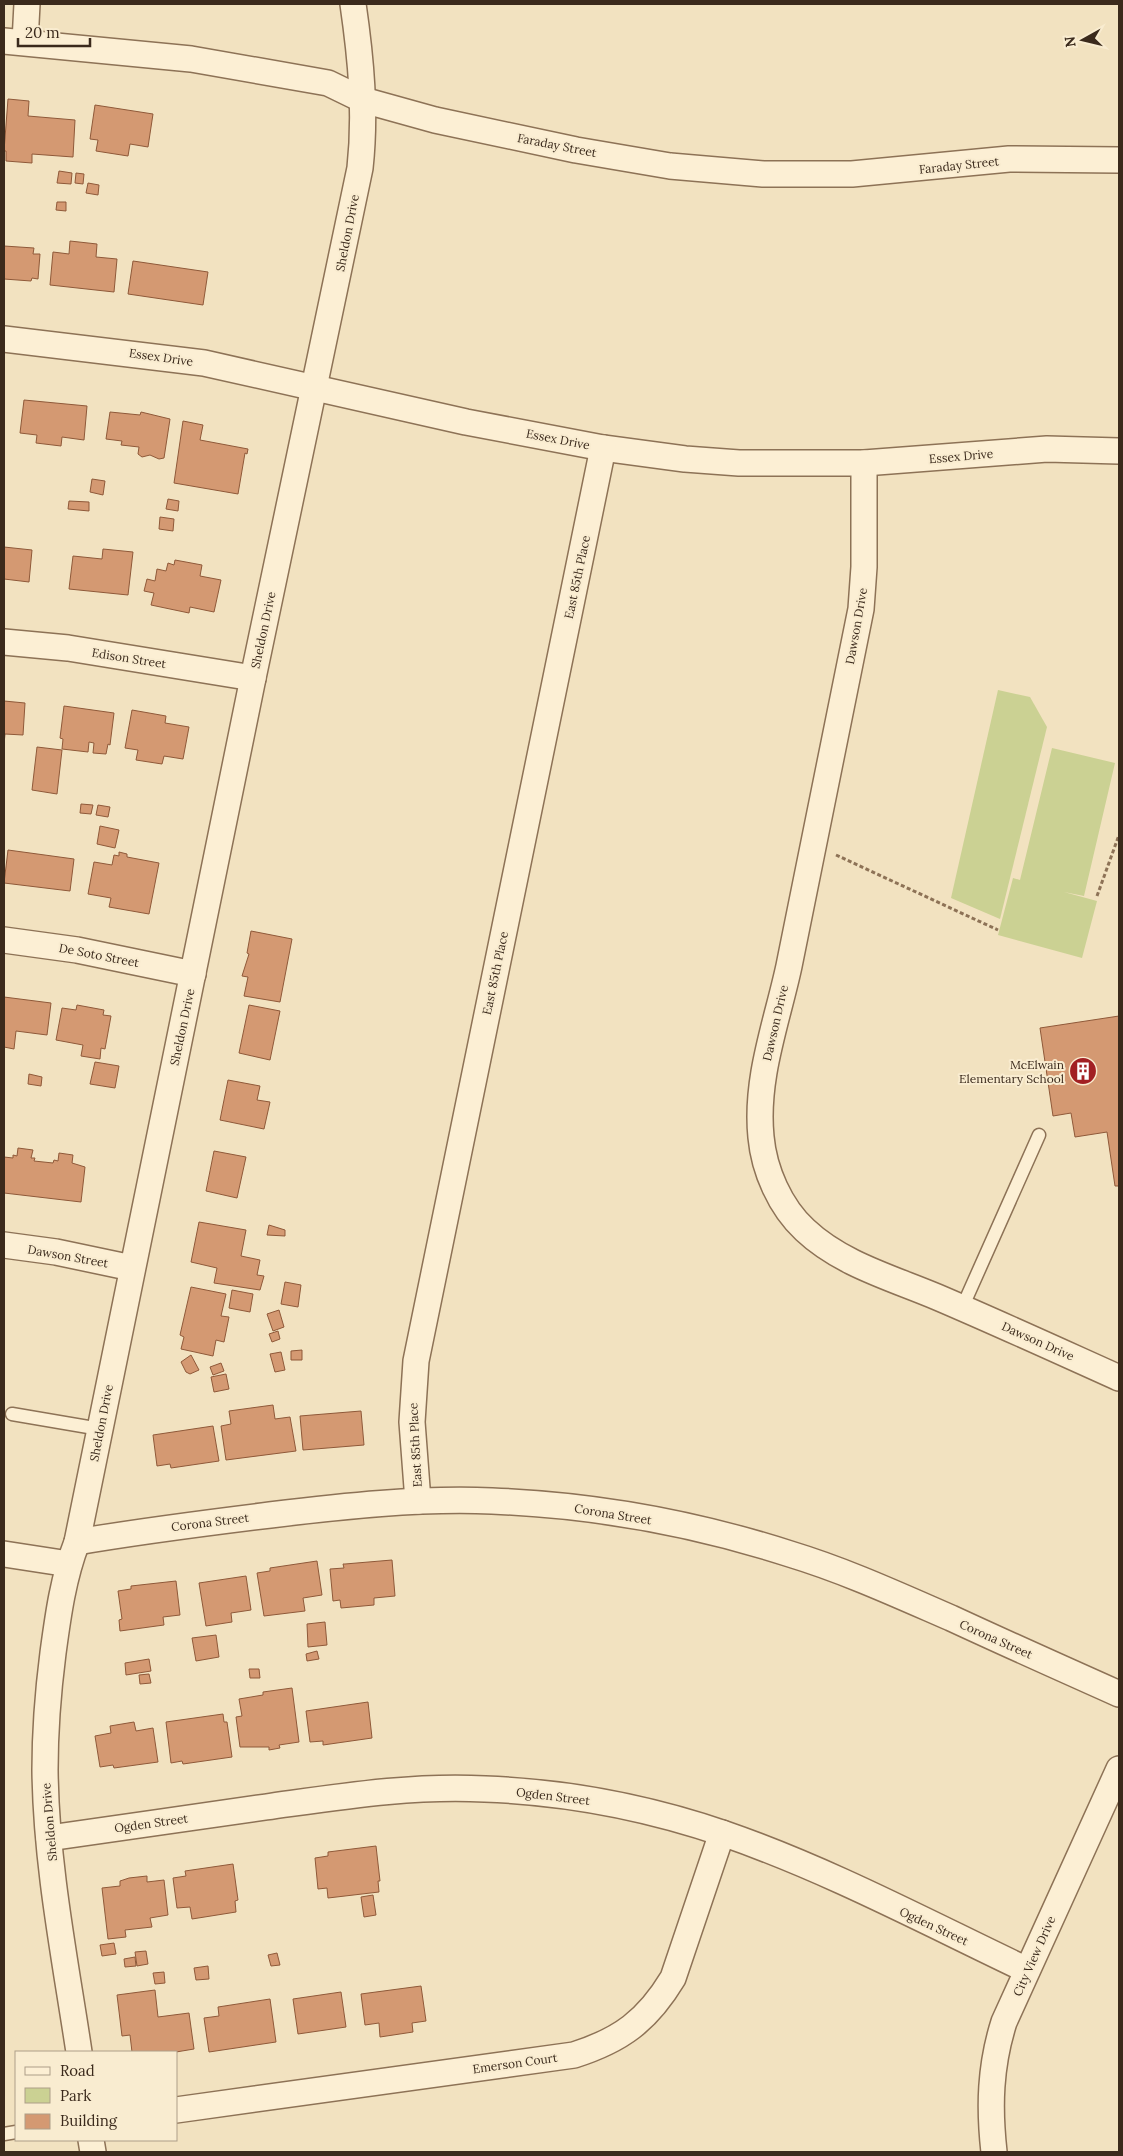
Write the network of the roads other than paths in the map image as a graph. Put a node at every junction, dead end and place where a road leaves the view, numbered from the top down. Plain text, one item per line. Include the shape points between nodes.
1 (27, 4) edge
2 (353, 4) edge
3 (14, 42) edge
4 (363, 100) junction
5 (1119, 160) edge
6 (4, 339) edge
7 (316, 388) junction
8 (603, 448) junction
9 (1119, 451) edge
10 (864, 463) junction
11 (4, 642) edge
12 (253, 678) junction
13 (4, 940) edge
14 (193, 974) junction
15 (1040, 1135) dead end
16 (4, 1245) edge
17 (132, 1268) junction
18 (962, 1308) junction
19 (1119, 1378) edge
20 (12, 1414) dead end
21 (100, 1429) junction
22 (418, 1501) junction
23 (73, 1553) junction
24 (4, 1554) edge
25 (1119, 1694) edge
26 (1119, 1769) edge
27 (722, 1833) junction
28 (49, 1838) junction
29 (1027, 1970) junction
30 (79, 2051) edge
31 (178, 2110) edge
32 (994, 2152) edge

1 - 3 street
2 - 4 street, Sheldon Drive
3 - 4 street, Faraday Street via 201,61 328,83
4 - 5 street, Faraday Street via 435,120 576,150 670,166 763,174 852,174 1009,159
4 - 7 street, Sheldon Drive via 360,168
6 - 7 street, Essex Drive via 204,363
7 - 8 street, Essex Drive via 369,402
7 - 12 street, Sheldon Drive
8 - 10 street, Essex Drive via 739,463
8 - 22 street, East 85th Place via 416,1361 412,1422
9 - 10 street, Essex Drive via 1047,449
10 - 18 street, Dawson Drive via 861,609 788,971 763,1074 761,1137 765,1160 778,1194 791,1215 820,1242 850,1261
11 - 12 street, Edison Street via 68,648
12 - 14 street, Sheldon Drive
13 - 14 street, De Soto Street via 77,950
14 - 17 street, Sheldon Drive
15 - 18 lane
16 - 17 street, Dawson Street
17 - 21 street, Sheldon Drive
18 - 19 street, Dawson Drive
20 - 21 lane
21 - 23 street, Sheldon Drive
22 - 23 street, Corona Street via 341,1506 163,1528
22 - 25 street, Corona Street via 490,1501 599,1510 736,1538 792,1554 884,1588
23 - 24 street, Corona Street
23 - 28 street, Sheldon Drive via 57,1621 48,1696 45,1770
26 - 29 street, City View Drive
27 - 28 street, Ogden Street via 587,1800 491,1789 417,1789 345,1796
27 - 29 street, Ogden Street via 832,1878
27 - 31 street, Emerson Court via 672,1978 643,2018 621,2036 574,2055
28 - 30 street, Sheldon Drive
29 - 32 street, City View Drive via 1004,2022 990,2080

